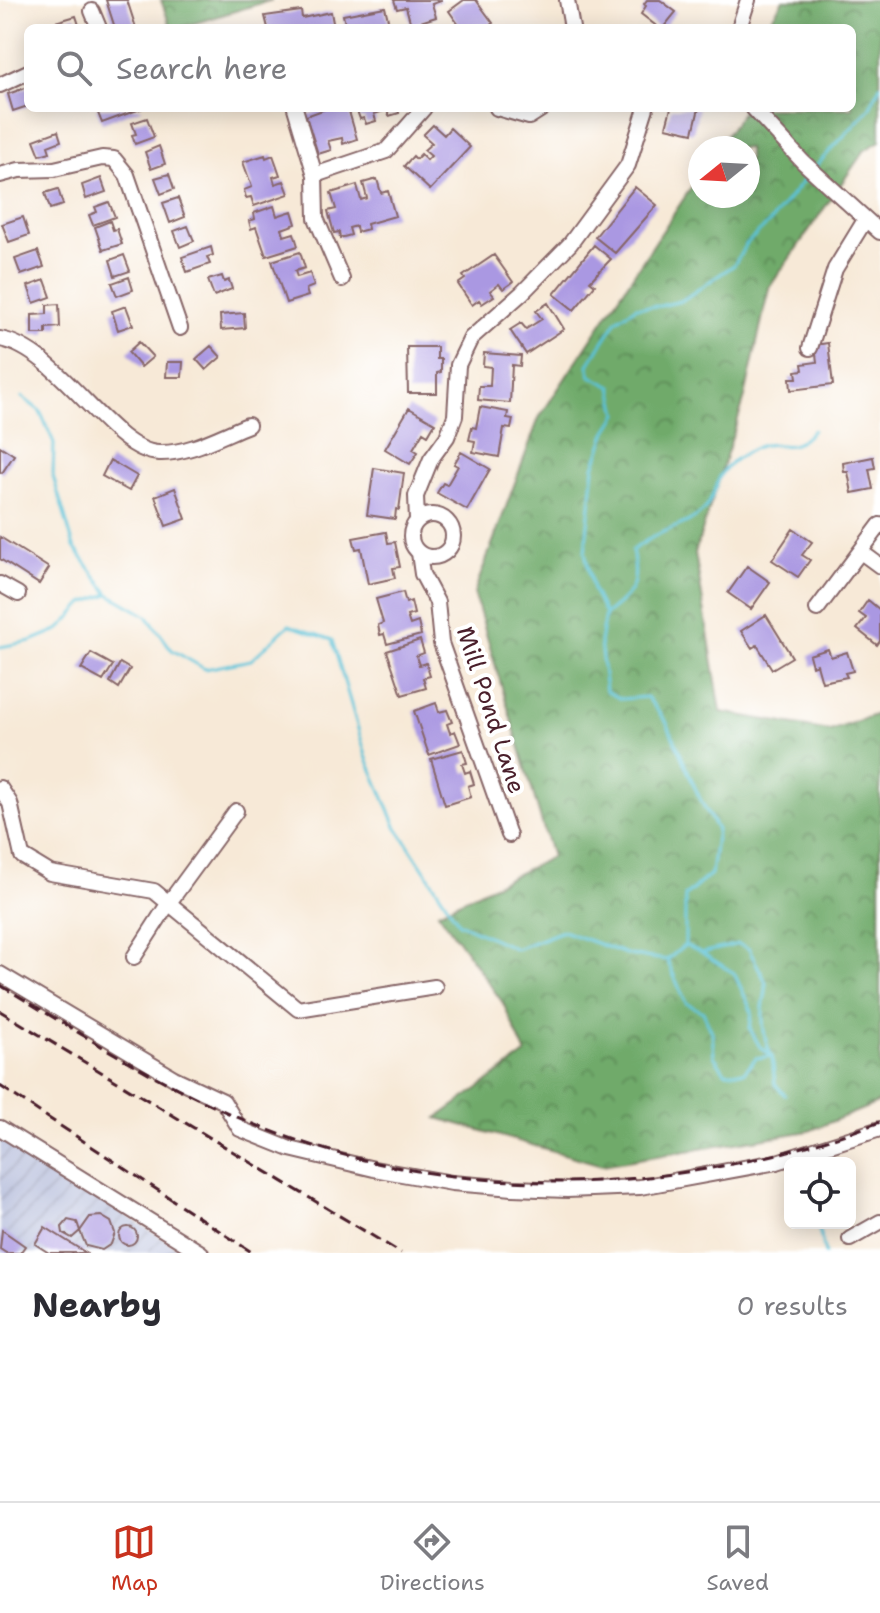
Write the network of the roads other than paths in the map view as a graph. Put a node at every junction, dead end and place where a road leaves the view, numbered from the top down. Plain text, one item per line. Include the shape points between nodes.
1 (567, 0) edge
2 (743, 1) edge
3 (92, 11) dead end
4 (97, 24) edge
5 (571, 24) edge
6 (740, 24) edge
7 (24, 74) edge
8 (0, 85) edge
9 (296, 112) edge
10 (420, 112) edge
11 (511, 112) edge
12 (537, 112) edge
13 (645, 112) edge
14 (757, 112) edge
15 (0, 175) edge
16 (315, 175) junction
17 (865, 220) junction
18 (880, 232) edge
19 (342, 279) dead end
20 (180, 328) dead end
21 (0, 339) edge
22 (810, 348) dead end
23 (248, 425) dead end
24 (417, 520) junction
25 (880, 525) edge
26 (861, 552) junction
27 (419, 553) junction
28 (880, 566) edge
29 (0, 584) edge
30 (18, 594) dead end
31 (817, 609) dead end
32 (0, 788) edge
33 (236, 811) dead end
34 (509, 835) dead end
35 (168, 904) junction
36 (134, 957) dead end
37 (0, 974) edge
38 (435, 987) dead end
39 (0, 1128) edge
40 (880, 1129) edge
41 (880, 1222) edge
42 (850, 1239) dead end
43 (201, 1253) edge

1 - 5 street
2 - 6 street
3 - 4 street
7 - 8 street
9 - 16 street
10 - 16 street via 386,151
11 - 12 street via 529,117
13 - 24 street, Mill Pond Lane via 628,165 570,244 471,338 458,365 455,416 416,496
14 - 17 street
15 - 20 street via 114,159 127,175
16 - 19 street via 316,218
17 - 18 street
17 - 22 street via 835,269
21 - 23 street via 36,355 122,436 149,452 188,448
24 - 27 street, Mill Pond Lane via 410,537
24 - 27 street via 436,515 448,522 453,534 445,552 432,557
25 - 26 street
26 - 28 street
26 - 31 street
27 - 34 street, Mill Pond Lane via 422,574 437,602 441,643
29 - 30 street
32 - 35 street via 10,803 22,856 50,873 154,891
33 - 35 street
35 - 36 street
35 - 38 street via 298,1009
37 - 40 street via 174,1078 223,1101 240,1129 290,1149 452,1183 567,1190 640,1187 777,1162
39 - 43 street
41 - 42 street

